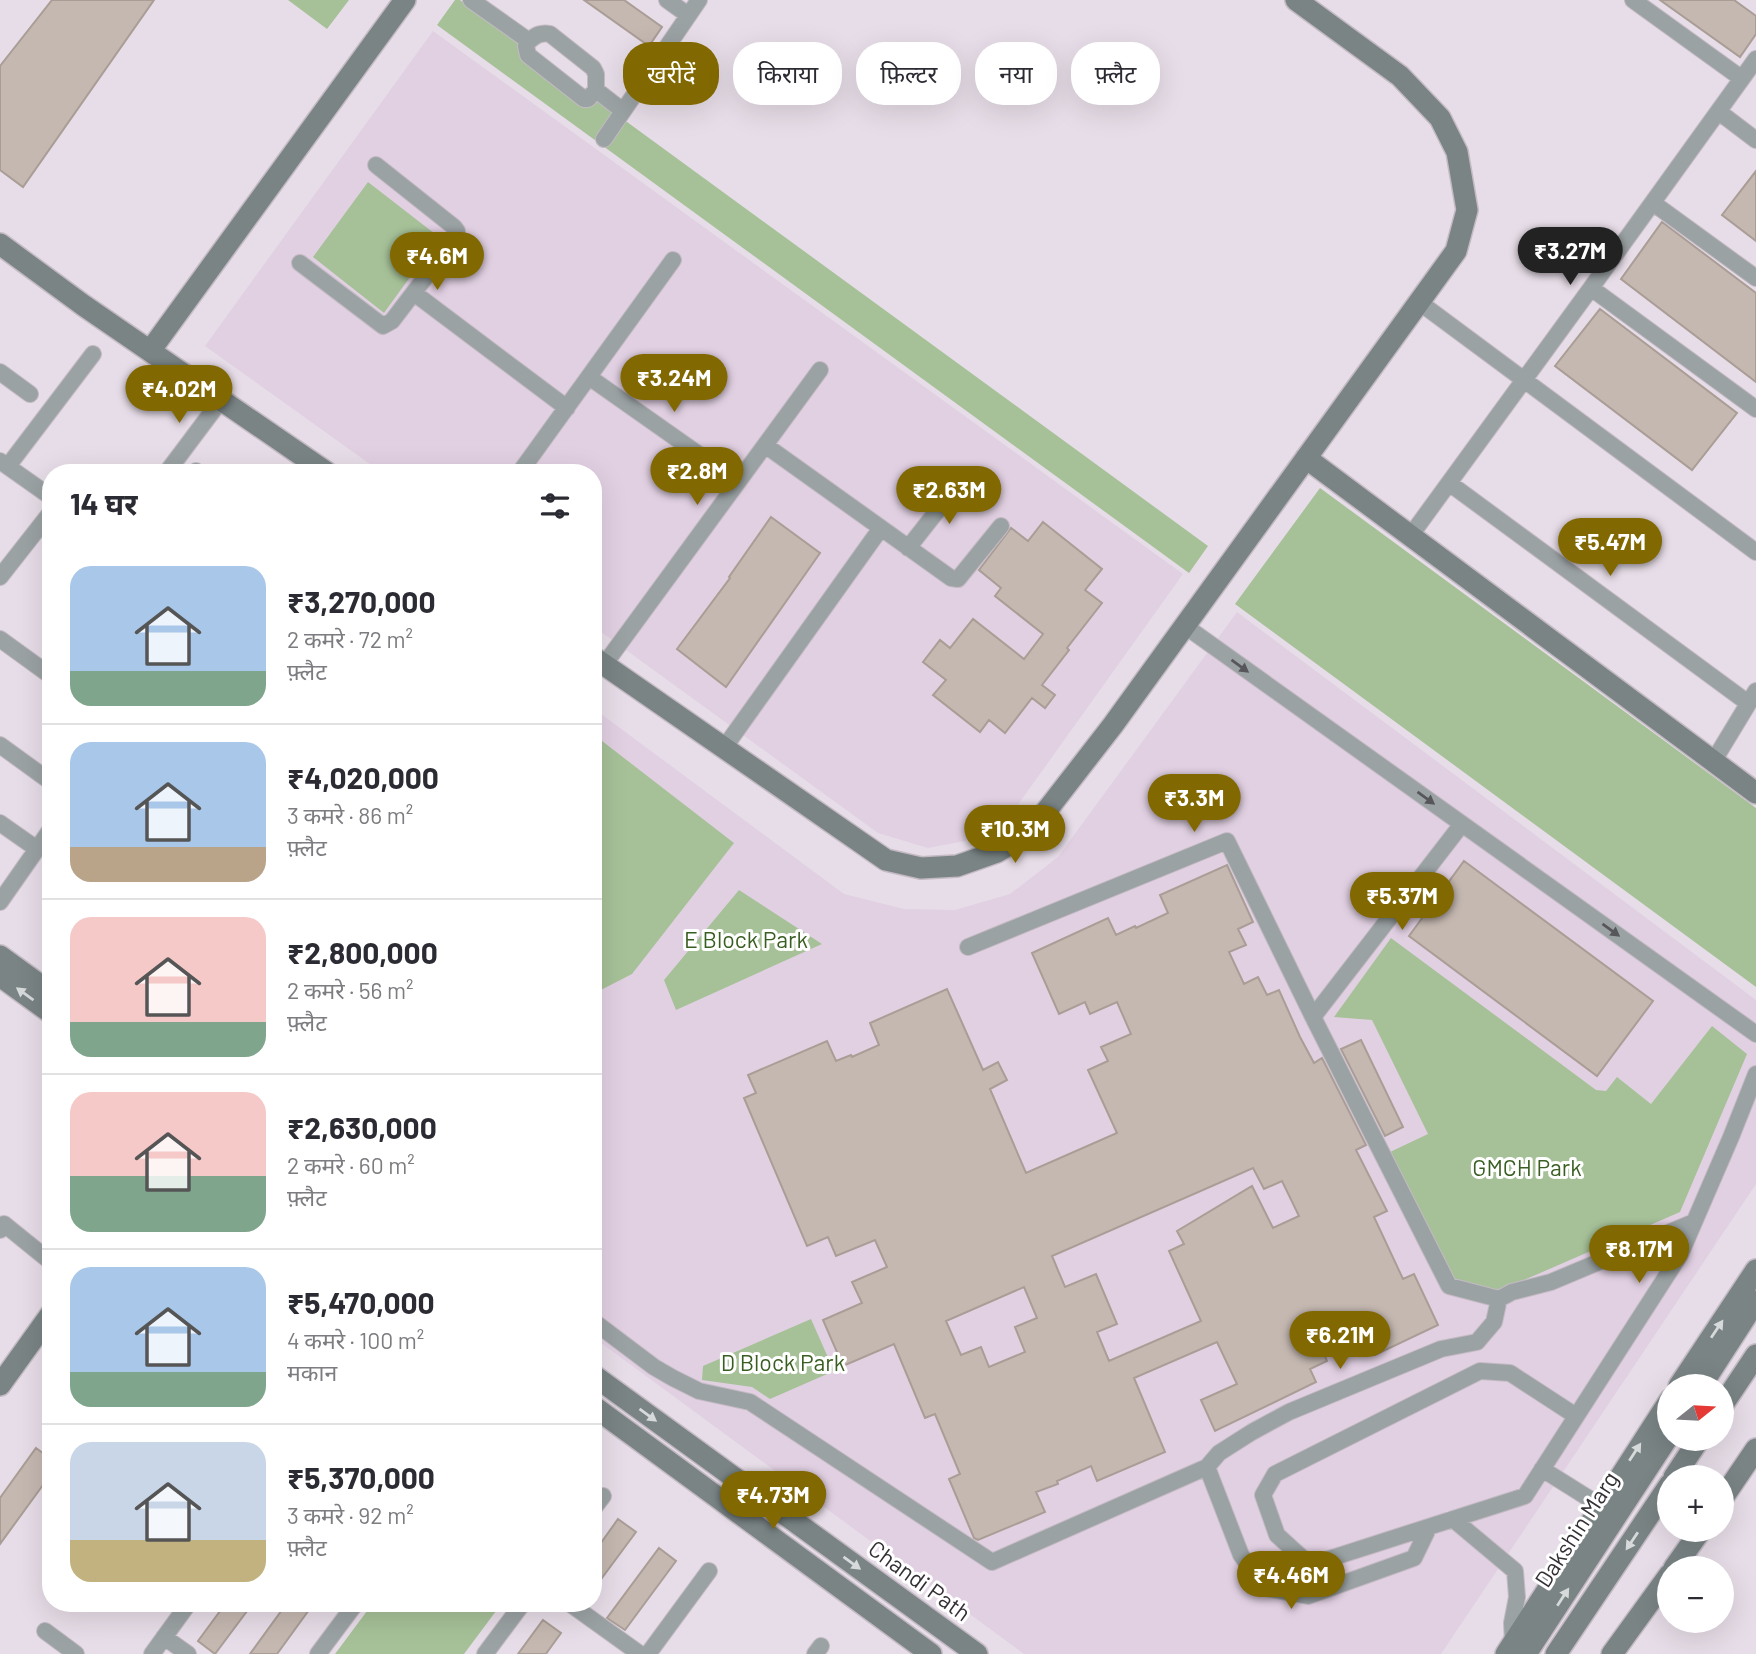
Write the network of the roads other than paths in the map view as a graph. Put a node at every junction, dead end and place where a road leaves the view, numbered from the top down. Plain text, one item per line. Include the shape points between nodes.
1 (405, 0) edge
2 (471, 0) edge
3 (667, 0) edge
4 (699, 0) edge
5 (1296, 0) edge
6 (1633, 0) edge
7 (1319, 7) edge
8 (688, 15) junction
9 (529, 41) junction
10 (1756, 59) edge
11 (1741, 78) junction
12 (596, 90) junction
13 (623, 111) junction
14 (1719, 112) junction
15 (604, 139) dead end
16 (1756, 140) edge
17 (376, 165) dead end
18 (1653, 203) junction
19 (0, 244) edge
20 (673, 260) dead end
21 (300, 263) dead end
22 (1756, 278) edge
23 (1591, 288) junction
24 (414, 293) junction
25 (1419, 302) junction
26 (150, 351) junction
27 (93, 354) dead end
28 (820, 370) dead end
29 (0, 372) edge
30 (589, 377) junction
31 (1524, 380) junction
32 (30, 394) dead end
33 (221, 400) junction
34 (567, 408) junction
35 (1756, 410) edge
36 (765, 445) junction
37 (1306, 458) junction
38 (4, 464) edge
39 (173, 464) edge
40 (314, 464) edge
41 (526, 464) edge
42 (738, 482) junction
43 (960, 482) dead end
44 (1449, 483) junction
45 (42, 491) edge
46 (42, 523) edge
47 (1001, 526) dead end
48 (881, 528) junction
49 (1411, 535) junction
50 (908, 548) junction
51 (1756, 552) edge
52 (0, 577) edge
53 (1185, 626) junction
54 (0, 639) edge
55 (602, 657) edge
56 (602, 663) edge
57 (42, 669) edge
58 (1752, 697) edge
59 (0, 745) edge
60 (724, 748) junction
61 (1713, 762) junction
62 (42, 775) edge
63 (1756, 793) edge
64 (0, 823) edge
65 (1462, 824) junction
66 (42, 842) edge
67 (37, 849) junction
68 (0, 902) edge
69 (968, 947) dead end
70 (0, 956) edge
71 (0, 976) edge
72 (42, 986) edge
73 (42, 1006) edge
74 (1313, 1017) junction
75 (1756, 1034) edge
76 (1756, 1074) edge
77 (1, 1222) edge
78 (1694, 1222) junction
79 (42, 1255) edge
80 (1756, 1270) edge
81 (1499, 1299) junction
82 (1756, 1301) edge
83 (42, 1326) edge
84 (602, 1328) edge
85 (1756, 1355) edge
86 (1687, 1374) edge
87 (1708, 1374) edge
88 (602, 1382) edge
89 (0, 1384) edge
90 (1734, 1387) edge
91 (602, 1413) edge
92 (1576, 1416) junction
93 (1657, 1420) edge
94 (1756, 1449) edge
95 (1658, 1451) edge
96 (1207, 1467) junction
97 (1542, 1469) junction
98 (1734, 1481) edge
99 (1657, 1503) edge
100 (1601, 1506) junction
101 (1453, 1519) junction
102 (1429, 1527) junction
103 (709, 1571) dead end
104 (1657, 1592) edge
105 (182, 1612) edge
106 (349, 1612) edge
107 (516, 1612) edge
108 (582, 1612) edge
109 (45, 1631) dead end
110 (164, 1637) junction
111 (1515, 1650) edge
112 (76, 1654) edge
113 (152, 1654) edge
114 (188, 1654) edge
115 (318, 1654) edge
116 (485, 1654) edge
117 (640, 1654) edge
118 (648, 1654) edge
119 (931, 1654) edge
120 (977, 1654) edge
121 (1556, 1654) edge
122 (1612, 1654) edge

1 - 26 street
2 - 9 street
3 - 8 street
4 - 8 street
5 - 7 street
6 - 11 street
7 - 25 street via 1400,76 1440,118 1457,152 1467,210 1456,251
8 - 13 street
9 - 12 street via 543,32 550,34 593,68
9 - 12 street via 528,55 584,99
10 - 11 street
11 - 14 street
12 - 13 street
13 - 15 street
14 - 16 street
14 - 18 street
17 - 24 street via 457,231
18 - 22 street
18 - 23 street
19 - 26 street
20 - 30 street
21 - 24 street via 383,326
23 - 31 street
23 - 35 street
24 - 34 street
25 - 31 street
25 - 37 street
26 - 33 street
27 - 38 street
28 - 36 street
29 - 32 street
30 - 34 street
30 - 42 street
31 - 44 street
31 - 51 street
33 - 39 street
33 - 40 street
34 - 41 street
36 - 42 street
36 - 48 street
37 - 49 street
37 - 53 street
38 - 45 street
42 - 55 street
43 - 50 street
44 - 49 street
44 - 58 street
46 - 52 street
47 - 50 street via 958,579
48 - 50 street
48 - 60 street
49 - 61 street
53 - 60 street via 1030,832 997,852 957,866 921,868 886,860
53 -> 65 street
54 - 57 street
56 - 60 street
58 - 61 street
59 - 62 street
61 - 63 street
64 - 67 street
65 - 74 street
65 -> 75 street
66 - 67 street
67 - 68 street
69 - 74 street via 1227,841
70 - 72 street
73 -> 71 street
74 - 81 street via 1449,1286
76 - 78 street
77 - 79 street
78 - 81 street
78 - 92 street via 1680,1255
86 -> 80 street
81 - 96 street via 1494,1322 1477,1342 1441,1349 1289,1412 1219,1453
82 - 87 street
83 - 89 street
84 - 96 street via 673,1378 699,1391 750,1402 992,1562
85 - 90 street
88 -> 120 street, Chandi Path
91 - 119 street
92 - 97 street
92 - 102 street via 1510,1373 1480,1371 1275,1474 1263,1496 1277,1535 1310,1565
100 -> 93 street
94 - 98 street
111 -> 95 street, Dakshin Marg
96 - 102 street via 1241,1555 1265,1588 1308,1596 1414,1558
97 - 100 street
97 - 101 street via 1525,1496
99 -> 121 street
100 - 111 street
101 - 102 street
101 - 111 street via 1515,1572
103 - 118 street
104 - 122 street
105 - 110 street
106 - 115 street
107 - 116 street
108 - 117 street
109 - 112 street
110 - 113 street
110 - 114 street

